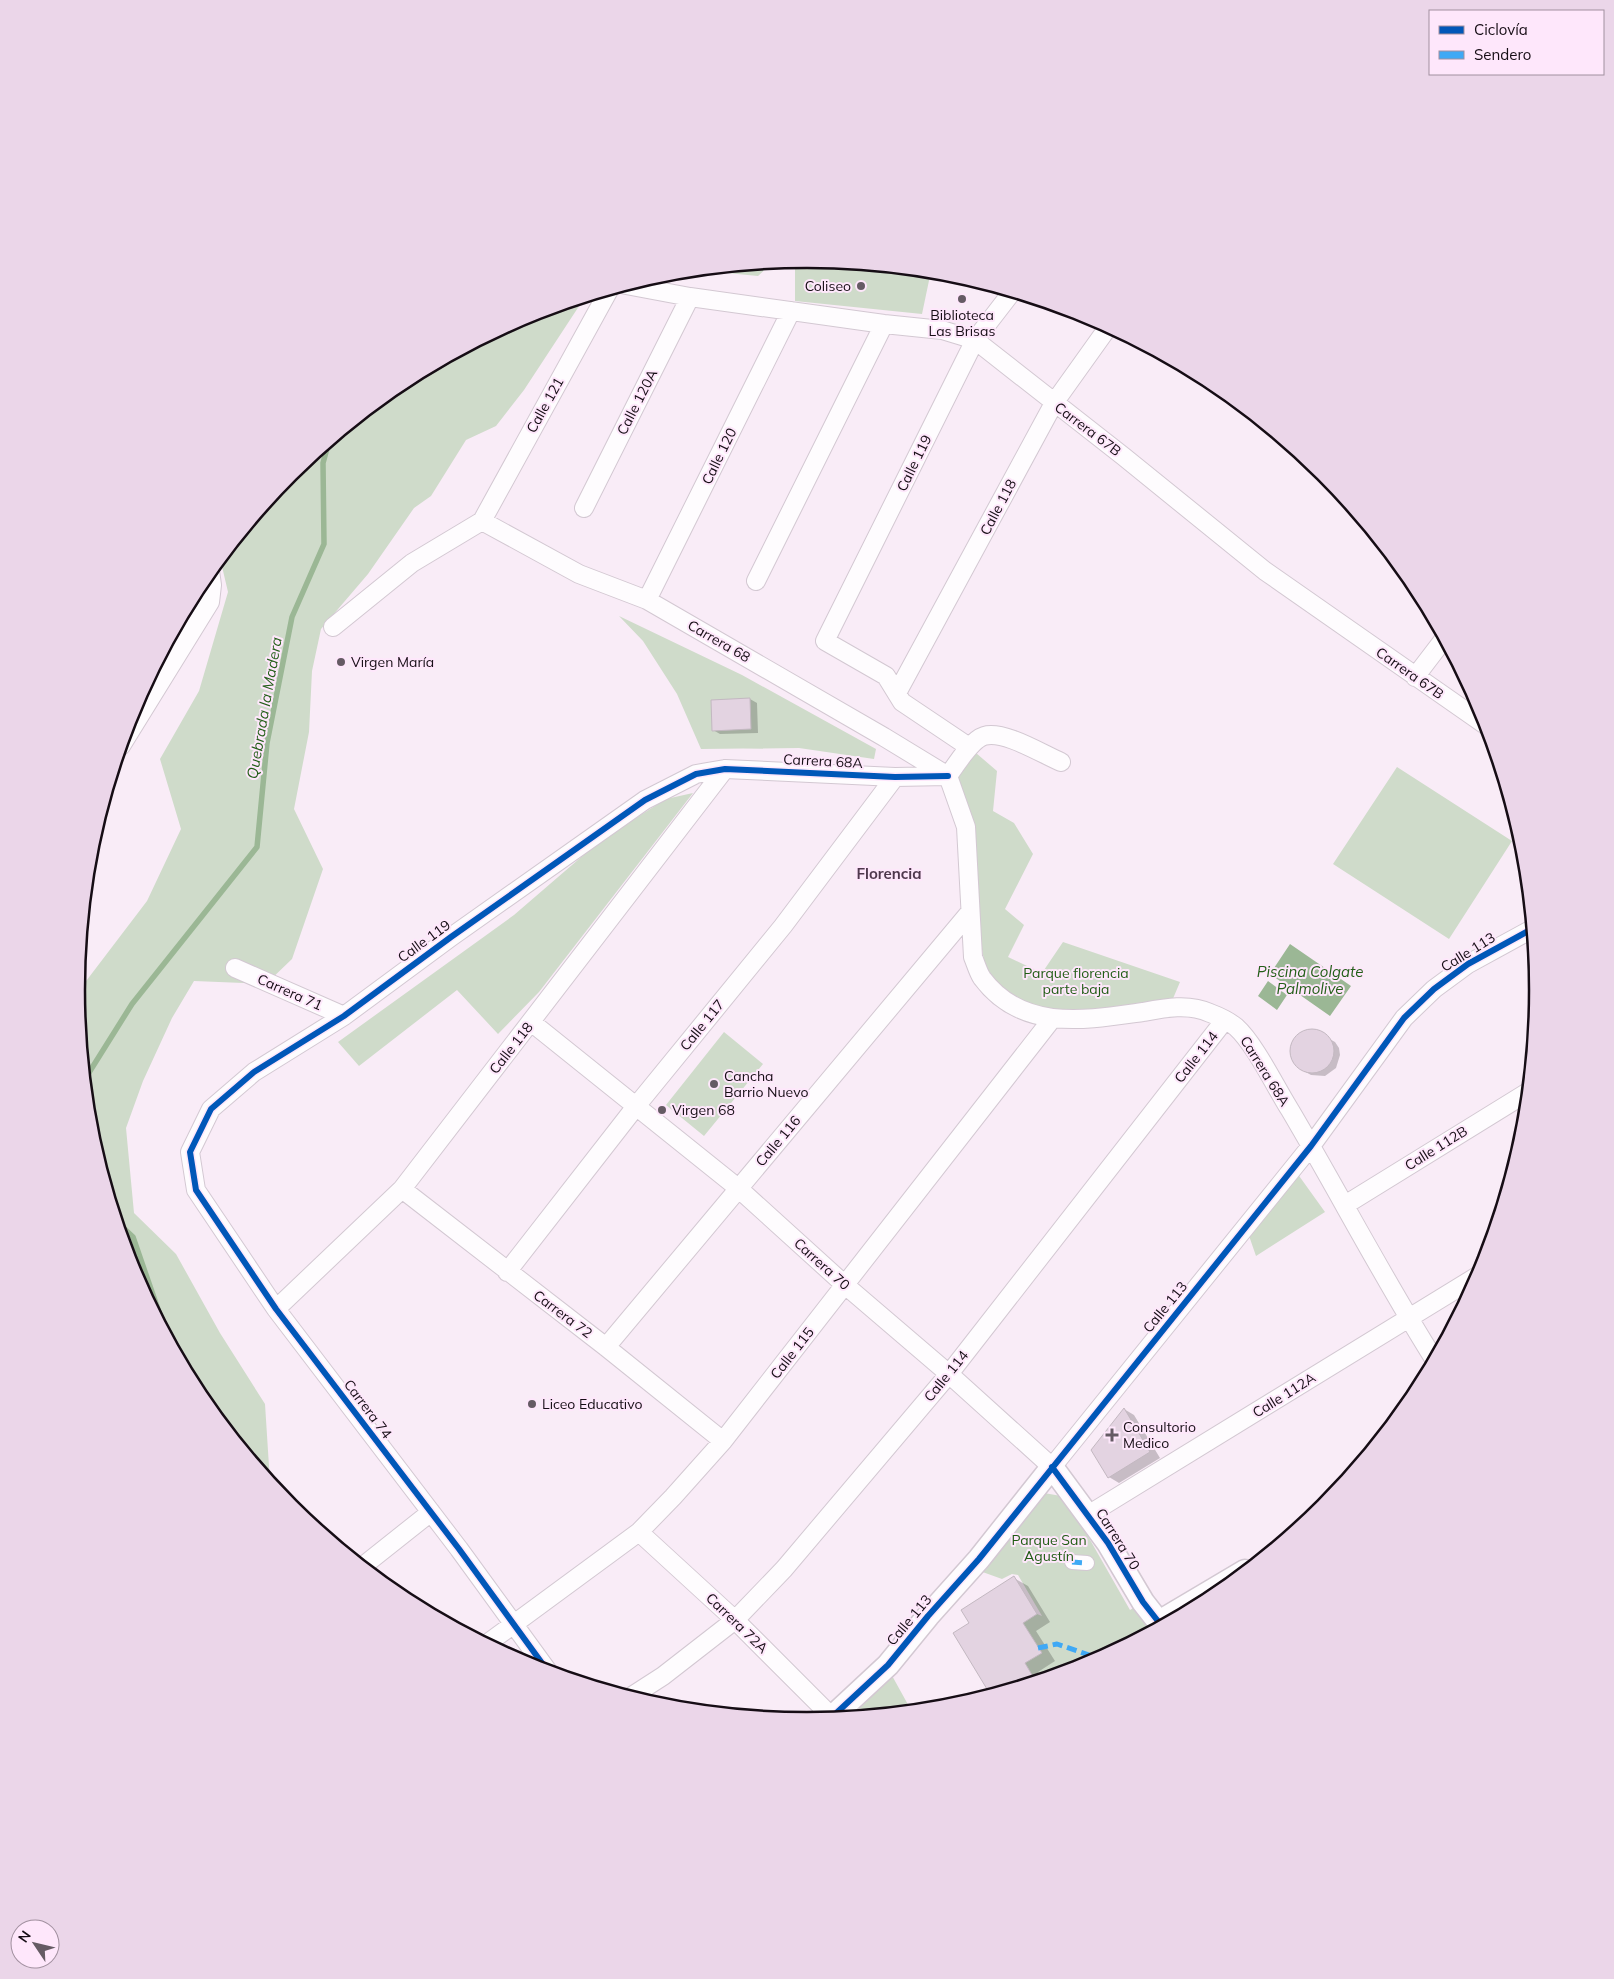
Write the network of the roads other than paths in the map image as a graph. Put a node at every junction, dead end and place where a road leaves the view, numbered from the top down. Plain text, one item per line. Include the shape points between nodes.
1 (641, 287) edge
2 (605, 297) edge
3 (690, 297) junction
4 (1009, 297) edge
5 (791, 311) junction
6 (884, 324) junction
7 (1105, 332) edge
8 (975, 340) junction
9 (1054, 403) junction
10 (584, 508) dead end
11 (482, 521) junction
12 (756, 581) dead end
13 (212, 582) edge
14 (647, 600) junction
15 (333, 627) dead end
16 (1440, 644) edge
17 (1415, 677) junction
18 (897, 693) junction
19 (138, 719) edge
20 (1476, 719) edge
21 (969, 747) junction
22 (1061, 762) dead end
23 (726, 769) junction
24 (696, 774) joint
25 (948, 776) junction
26 (895, 777) junction
27 (970, 912) junction
28 (1526, 933) edge
29 (235, 968) dead end
30 (344, 1016) junction
31 (1052, 1019) junction
32 (1224, 1021) junction
33 (531, 1022) junction
34 (1521, 1096) edge
35 (637, 1105) junction
36 (1311, 1146) junction
37 (190, 1152) joint
38 (738, 1188) junction
39 (402, 1189) junction
40 (1345, 1204) junction
41 (508, 1272) junction
42 (1467, 1282) edge
43 (845, 1286) junction
44 (276, 1309) junction
45 (1408, 1318) junction
46 (606, 1347) junction
47 (1430, 1353) edge
48 (949, 1374) junction
49 (722, 1441) junction
50 (1052, 1467) junction
51 (431, 1512) junction
52 (1088, 1516) junction
53 (639, 1532) junction
54 (367, 1562) edge
55 (1072, 1562) dead end
56 (1088, 1563) dead end
57 (734, 1620) junction
58 (1158, 1620) edge
59 (513, 1625) junction
60 (493, 1639) edge
61 (540, 1660) edge
62 (639, 1692) edge
63 (826, 1711) edge
64 (839, 1711) edge

1 - 3 street, Carrera 67B
2 - 11 street, Calle 121
3 - 5 street, Carrera 67B
3 - 10 street, Calle 120A
4 - 8 street, Calle 119
5 - 6 street, Carrera 67B
5 - 14 street, Calle 120
6 - 8 street, Carrera 67B via 942,330
6 - 12 street
7 - 9 street, Calle 118
8 - 9 street, Carrera 67B
8 - 18 street, Calle 119 via 826,641 886,676
9 - 17 street, Carrera 67B via 1265,572
9 - 18 street, Calle 118
11 - 14 street, Carrera 68 via 579,574
11 - 15 street via 412,563
13 - 19 street via 210,602
14 - 25 street, Carrera 68
16 - 17 street
17 - 20 street, Carrera 67B
18 - 21 street via 902,702
21 - 22 street via 984,736 1002,735
21 - 25 street
23 - 24 street, Carrera 68A
23 - 26 street, Carrera 68A
23 - 33 street, Calle 118
24 - 30 street, Calle 119 via 645,800
25 - 26 street, Carrera 68A
25 - 27 street, Carrera 68A via 966,827
26 - 35 street, Calle 117 via 782,926
27 - 31 street, Carrera 68A via 974,957 981,977 1000,998 1024,1011
27 - 38 street, Calle 116
28 - 36 street, Calle 113 via 1468,964 1434,989 1404,1018
29 - 30 street, Carrera 71
30 - 37 street, Calle 119 via 254,1072 211,1109
31 - 32 street, Carrera 68A via 1099,1018 1191,1008 1209,1012
31 - 43 street, Calle 115
32 - 36 street, Carrera 68A via 1236,1027 1254,1050
32 - 48 street, Calle 114
33 - 35 street, Carrera 70
33 - 39 street, Calle 118
34 - 40 street, Calle 112B
35 - 38 street, Carrera 70
35 - 41 street, Calle 117
36 - 40 street, Carrera 68A
36 - 50 street, Calle 113
37 - 44 street, Carrera 74 via 196,1190
38 - 43 street, Carrera 70
38 - 46 street, Calle 116
39 - 41 street, Carrera 72
39 - 44 street, Calle 118
40 - 45 street, Carrera 68A
41 - 46 street, Carrera 72
42 - 45 street, Calle 112A
43 - 48 street, Carrera 70
43 - 49 street, Calle 115
44 - 51 street, Carrera 74
45 - 47 street, Carrera 68A
45 - 52 street, Calle 112A
46 - 49 street, Carrera 72
48 - 50 street, Carrera 70
48 - 57 street, Calle 114 via 784,1569
49 - 53 street, Calle 115
50 - 52 street, Carrera 70
50 - 64 street, Calle 113 via 888,1665
51 - 54 street
51 - 59 street, Carrera 74
52 - 58 street, Carrera 70
53 - 57 street, Carrera 72A
53 - 59 street, Calle 115
55 - 56 street
57 - 62 street, Calle 114
57 - 63 street, Carrera 72A
59 - 60 street, Calle 115
59 - 61 street, Carrera 74

